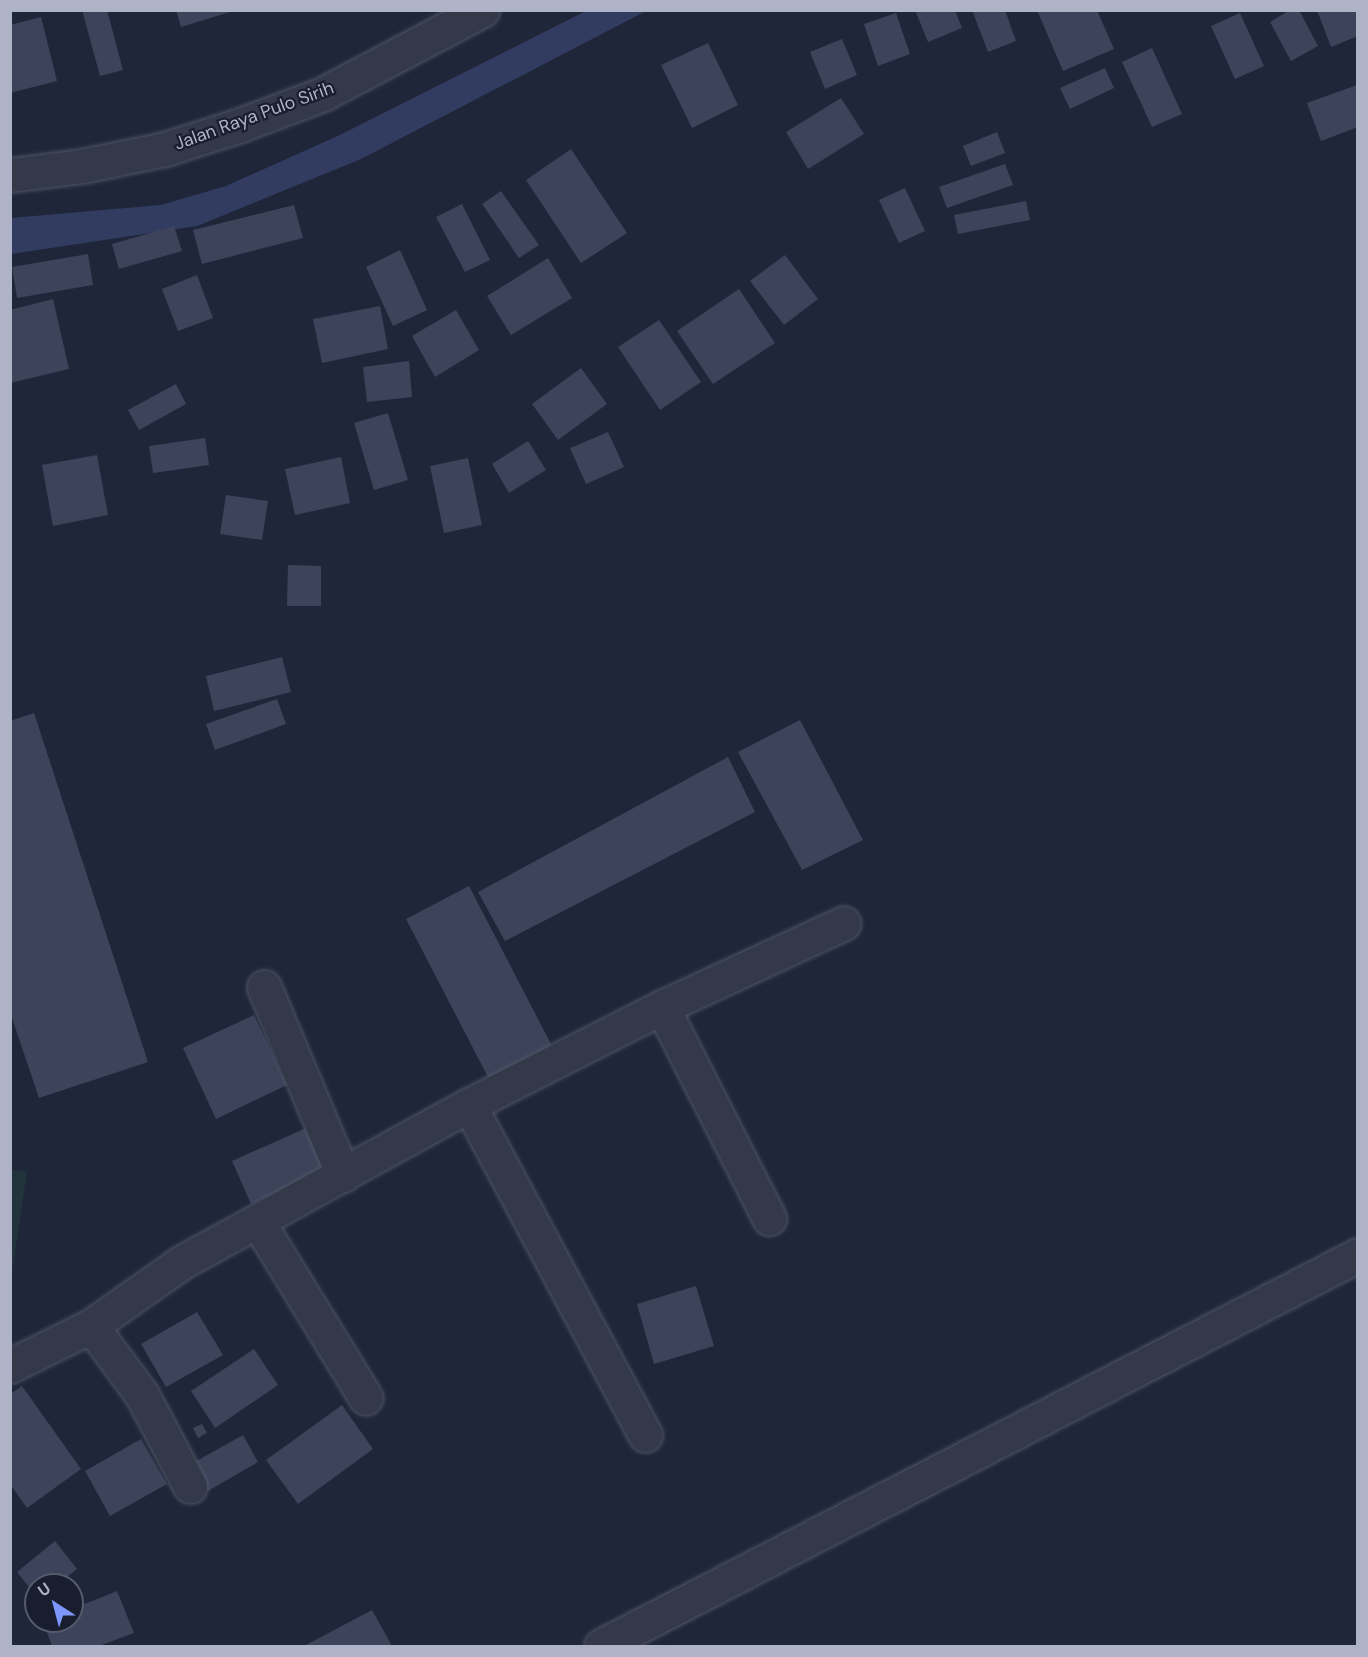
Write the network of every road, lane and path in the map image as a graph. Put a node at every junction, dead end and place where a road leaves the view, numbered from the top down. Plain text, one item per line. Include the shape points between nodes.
1 (482, 10) edge
2 (10, 174) edge
3 (844, 923) dead end
4 (264, 987) dead end
5 (662, 1007) junction
6 (469, 1105) junction
7 (344, 1175) junction
8 (769, 1218) dead end
9 (258, 1222) junction
10 (1358, 1255) edge
11 (92, 1326) junction
12 (10, 1366) edge
13 (366, 1398) dead end
14 (645, 1435) dead end
15 (190, 1486) dead end
16 (601, 1647) edge

1 - 2 street, Jalan Raya Pulo Sirih via 323,93 240,125 165,149 82,166
3 - 5 street
4 - 7 street
5 - 6 street
5 - 8 street
6 - 7 street
6 - 14 street
7 - 9 street
9 - 11 street via 182,1262
9 - 13 street
10 - 16 street
11 - 12 street
11 - 15 street via 142,1395

